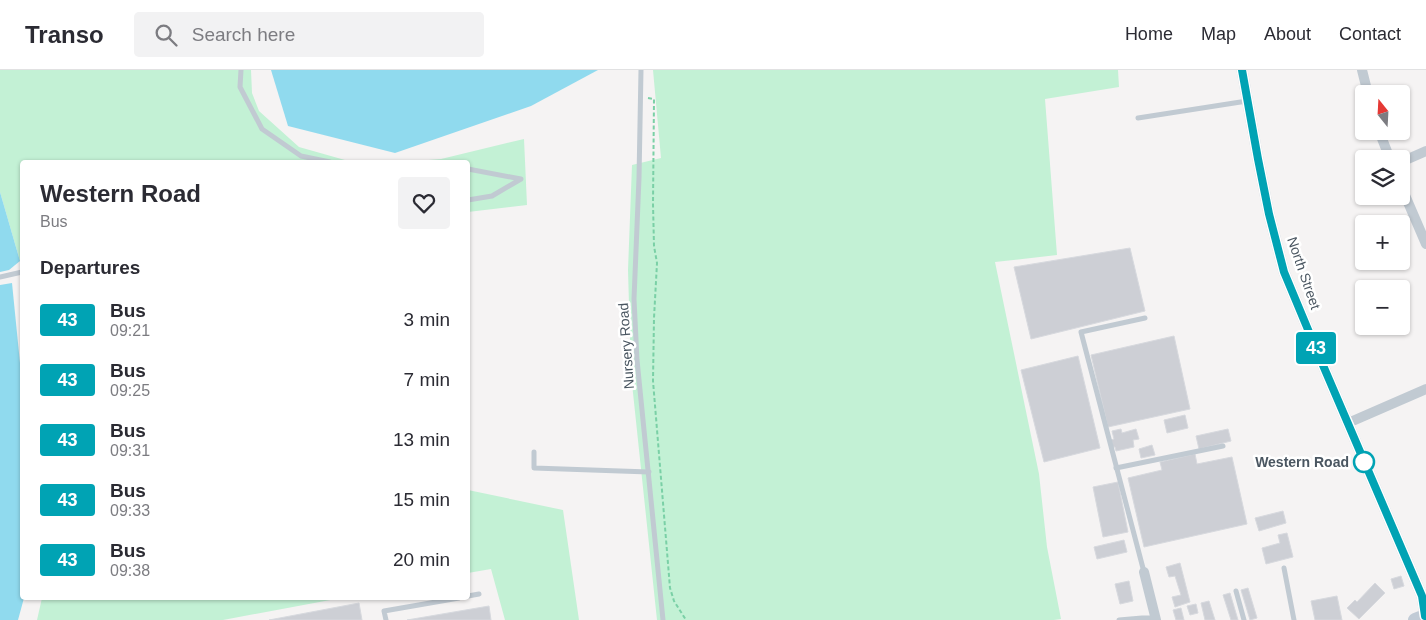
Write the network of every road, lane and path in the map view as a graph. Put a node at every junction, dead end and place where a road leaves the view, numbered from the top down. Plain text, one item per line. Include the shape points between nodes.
1 (241, 70) edge
2 (641, 70) edge
3 (1242, 70) edge
4 (1362, 70) edge
5 (1366, 85) edge
6 (639, 96) junction
7 (1247, 101) junction
8 (1138, 118) dead end
9 (1426, 151) edge
10 (1410, 158) edge
11 (321, 160) edge
12 (470, 169) edge
13 (470, 200) edge
14 (1409, 205) edge
15 (1426, 244) edge
16 (20, 273) edge
17 (0, 277) edge
18 (1145, 318) dead end
19 (1426, 389) edge
20 (1348, 423) junction
21 (1223, 446) dead end
22 (534, 452) dead end
23 (1116, 468) junction
24 (649, 472) junction
25 (1284, 568) dead end
26 (1144, 572) joint
27 (1236, 591) dead end
28 (479, 594) dead end
29 (470, 596) edge
30 (447, 600) edge
31 (1423, 617) edge
32 (1156, 619) edge
33 (386, 620) edge
34 (663, 620) edge
35 (686, 620) edge
36 (1119, 620) edge
37 (1244, 620) edge
38 (1294, 620) edge

1 - 11 lane via 240,87 262,129 302,156
2 - 6 lane, Nursery Road
3 - 7 street, North Street
4 - 5 street
6 - 24 lane, Nursery Road via 634,299
6 - 35 path via 654,99 653,204 657,270 654,400 670,588
7 - 8 lane
7 - 20 street, North Street via 1284,272
9 - 10 street
12 - 13 lane via 521,179 492,196
14 - 15 street
16 - 17 lane
18 - 23 lane via 1081,332
19 - 20 street
20 - 31 street, North Street via 1422,596
21 - 23 lane
22 - 24 lane via 534,468
23 - 26 lane
24 - 34 lane, Nursery Road
25 - 38 lane
26 - 32 street
27 - 37 lane
28 - 29 lane
30 - 33 lane via 384,611
32 - 36 lane

